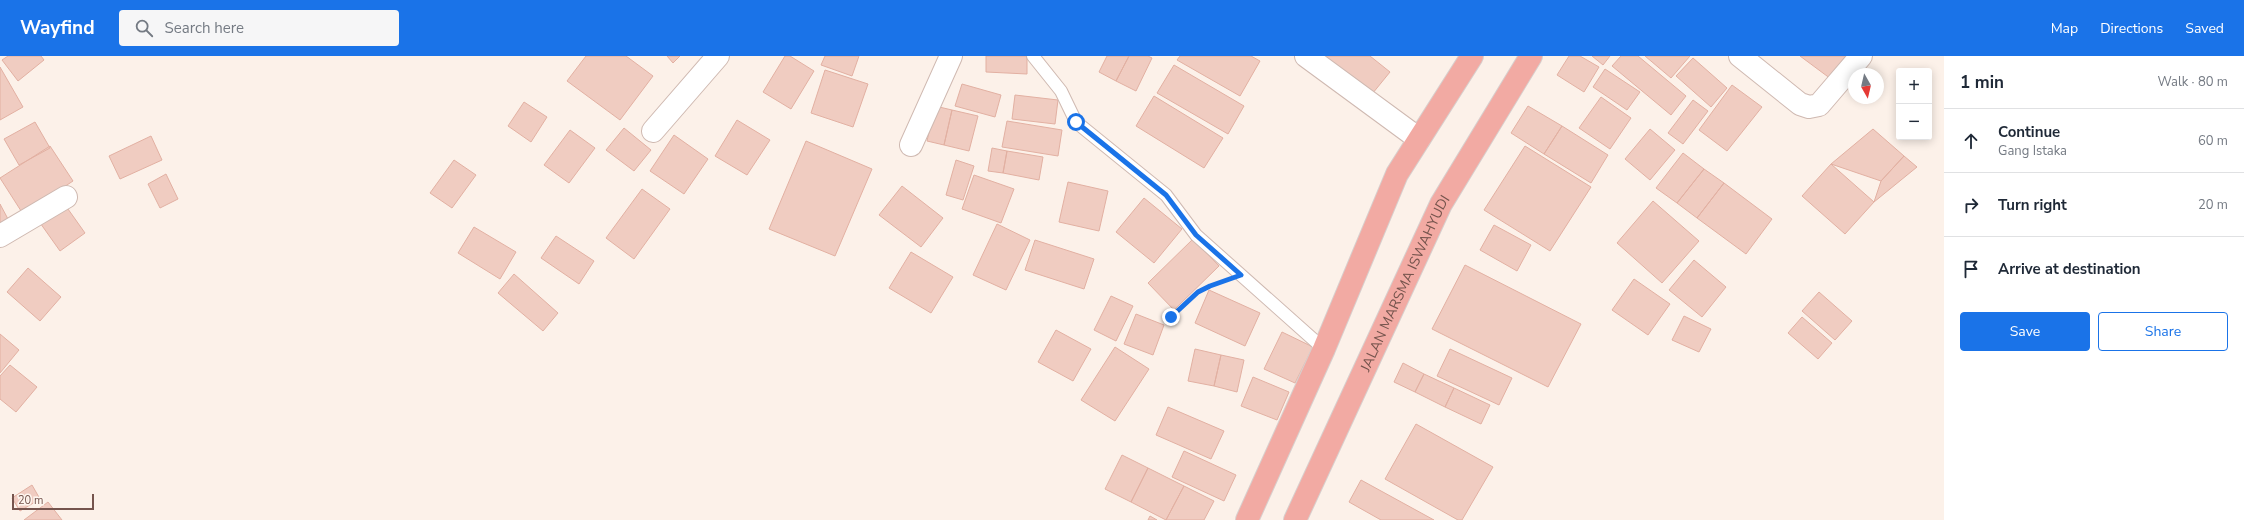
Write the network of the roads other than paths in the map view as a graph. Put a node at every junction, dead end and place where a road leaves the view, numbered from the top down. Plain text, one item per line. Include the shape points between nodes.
1 (718, 56) edge
2 (951, 56) edge
3 (1033, 56) edge
4 (1306, 56) edge
5 (1472, 56) edge
6 (1531, 56) edge
7 (1740, 56) edge
8 (1861, 56) edge
9 (653, 131) dead end
10 (1419, 139) junction
11 (911, 145) dead end
12 (66, 197) dead end
13 (0, 236) edge
14 (1324, 349) junction
15 (1247, 520) edge
16 (1295, 520) edge

1 - 9 street
2 - 11 street
3 - 14 lane via 1061,91 1076,122 1166,195 1196,235
4 - 10 street
5 - 10 highway
6 - 16 highway, JALAN MARSMA ISWAHYUDI via 1442,204
7 - 8 street via 1800,104 1809,108 1818,105
10 - 14 highway via 1397,174
12 - 13 street
14 - 15 highway

